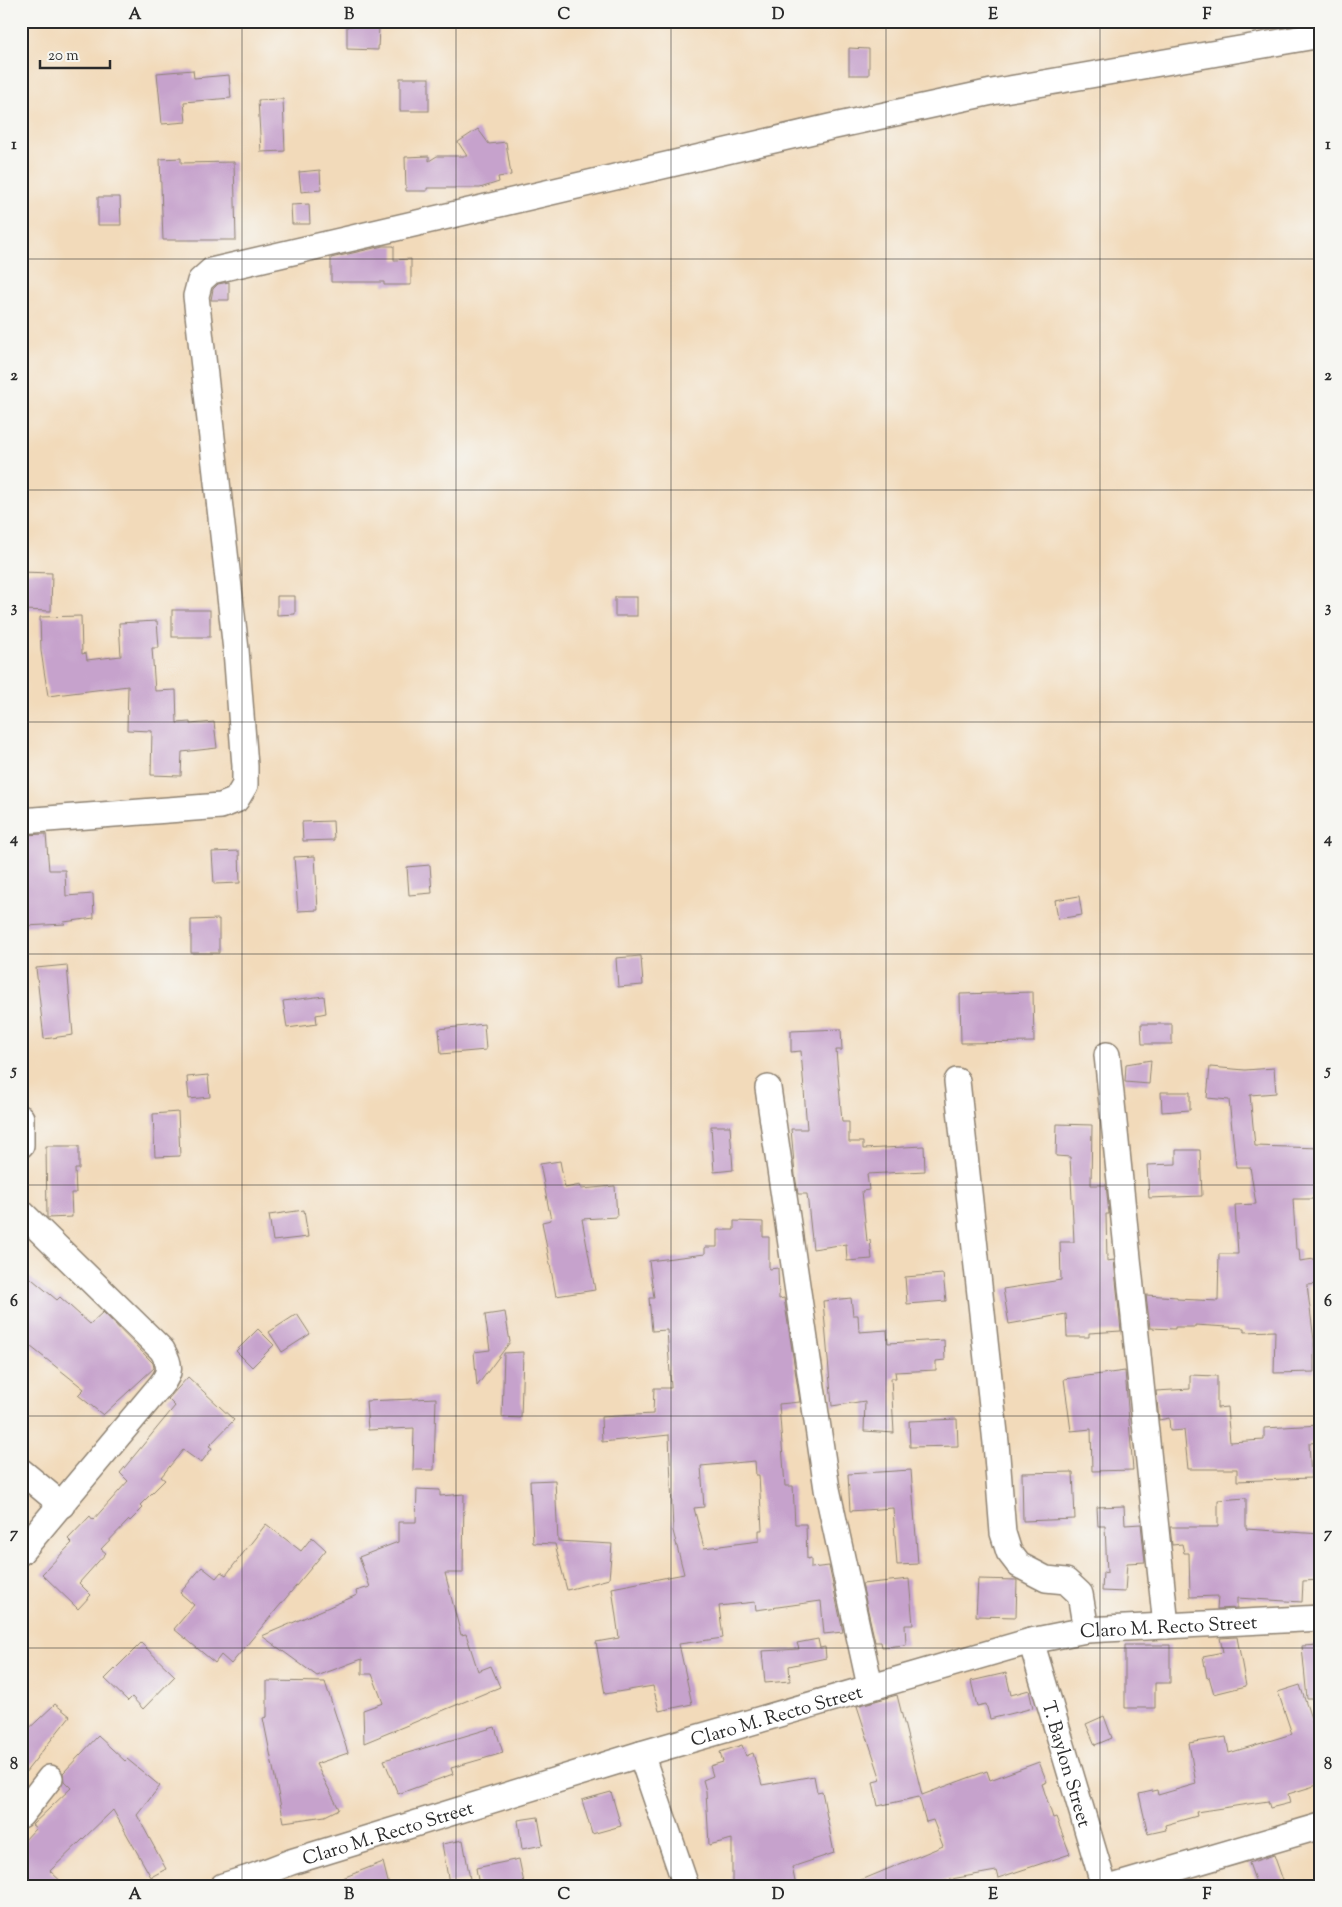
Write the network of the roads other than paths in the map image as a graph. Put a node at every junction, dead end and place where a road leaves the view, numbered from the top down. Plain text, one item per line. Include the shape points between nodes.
1 (1321, 35) edge
2 (21, 821) edge
3 (1107, 1055) dead end
4 (956, 1081) dead end
5 (768, 1088) dead end
6 (21, 1118) edge
7 (21, 1145) edge
8 (21, 1212) edge
9 (21, 1471) edge
10 (62, 1505) junction
11 (21, 1552) edge
12 (1321, 1618) edge
13 (1166, 1626) junction
14 (1086, 1630) junction
15 (1031, 1641) junction
16 (870, 1686) junction
17 (641, 1754) junction
18 (50, 1778) dead end
19 (21, 1815) edge
20 (1321, 1826) edge
21 (253, 1881) edge
22 (223, 1886) edge
23 (686, 1886) edge
24 (1104, 1886) edge
25 (1116, 1886) edge

1 - 2 street via 992,92 211,271 200,281 196,296 236,650 245,785 236,800 221,806
3 - 13 street
4 - 14 street via 1003,1533 1009,1552 1019,1565 1046,1580 1066,1581 1080,1594
5 - 16 street via 827,1489
6 - 7 street
8 - 10 street via 162,1350 168,1360 169,1375
9 - 10 street
10 - 11 street
12 - 13 street, Claro M. Recto Street
13 - 14 street, Claro M. Recto Street
14 - 15 street, Claro M. Recto Street
15 - 16 street, Claro M. Recto Street
15 - 24 street, T. Baylon Street
16 - 17 street, Claro M. Recto Street
17 - 21 street, Claro M. Recto Street via 291,1862
17 - 23 street
18 - 19 street
20 - 25 street
21 - 22 street, Claro M. Recto Street

